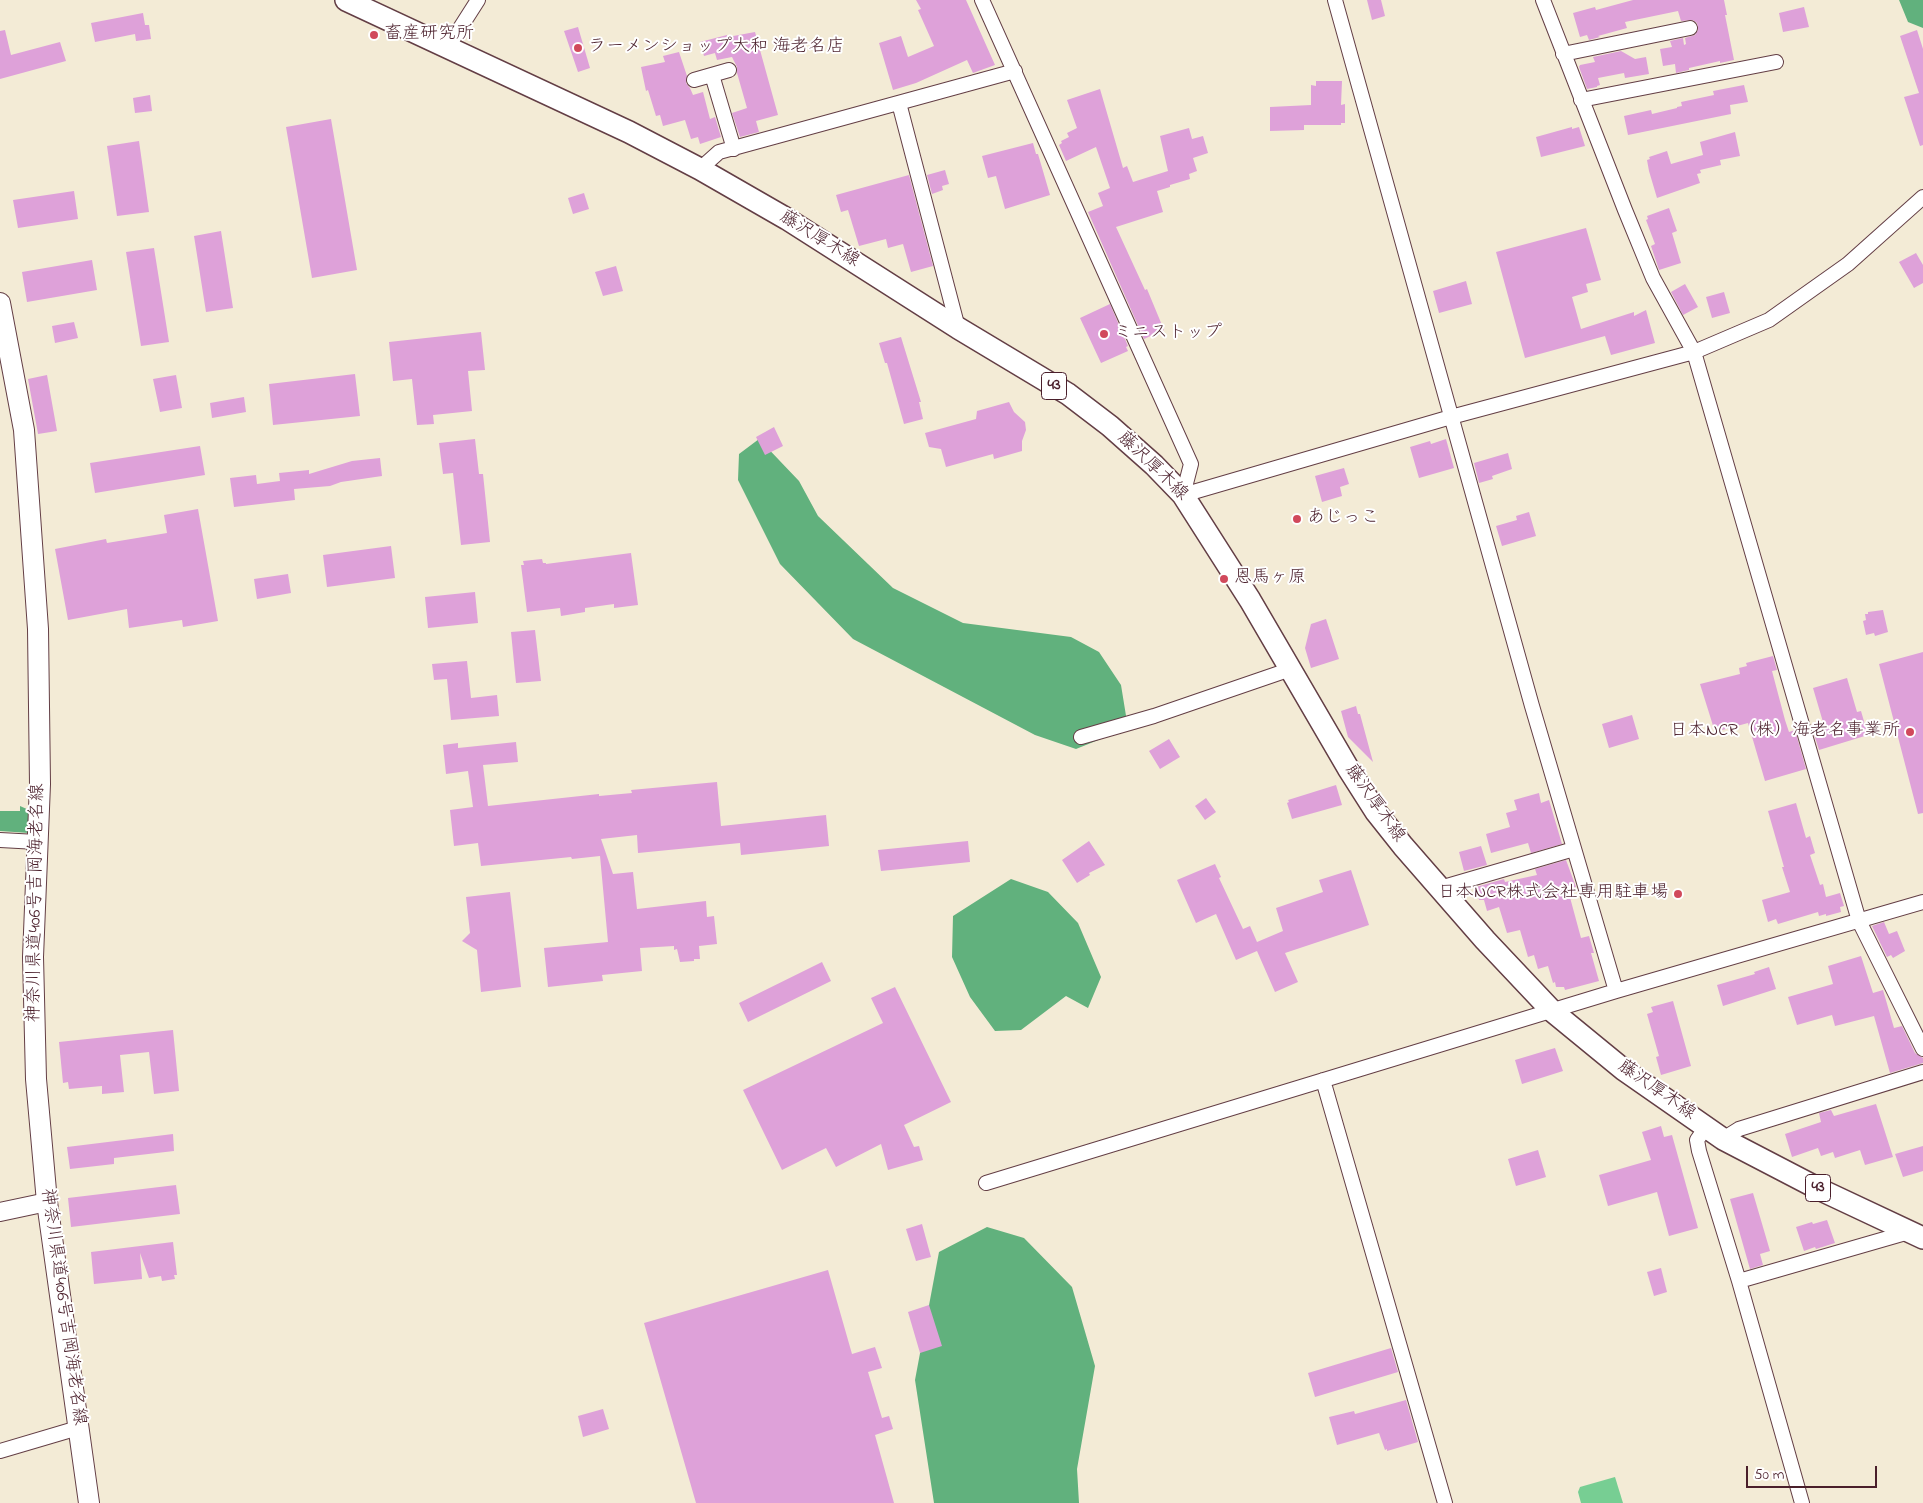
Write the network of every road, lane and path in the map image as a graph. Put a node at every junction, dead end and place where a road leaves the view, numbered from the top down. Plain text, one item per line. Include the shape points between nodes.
1 (346, 0) edge
2 (478, 0) edge
3 (982, 0) edge
4 (1335, 0) edge
5 (1543, 0) edge
6 (1690, 28) dead end
7 (448, 47) junction
8 (1563, 54) junction
9 (1776, 62) dead end
10 (729, 70) dead end
11 (1015, 71) junction
12 (712, 75) junction
13 (694, 80) dead end
14 (1582, 100) junction
15 (899, 103) junction
16 (734, 149) junction
17 (700, 169) junction
18 (1923, 197) edge
19 (0, 302) edge
20 (958, 328) junction
21 (1694, 352) junction
22 (1451, 417) junction
23 (1183, 495) junction
24 (1291, 669) junction
25 (1081, 737) dead end
26 (0, 840) edge
27 (37, 842) junction
28 (1574, 849) junction
29 (1440, 888) junction
30 (1923, 902) edge
31 (1859, 921) junction
32 (1616, 991) junction
33 (1552, 1011) junction
34 (1923, 1049) edge
35 (1923, 1072) edge
36 (1323, 1080) junction
37 (1709, 1135) junction
38 (986, 1182) dead end
39 (47, 1202) junction
40 (0, 1212) edge
41 (1916, 1235) edge
42 (1739, 1281) junction
43 (78, 1428) junction
44 (0, 1451) edge
45 (89, 1503) edge
46 (1445, 1503) edge
47 (1802, 1503) edge

1 - 7 main road, 藤沢厚木線 / 43
2 - 7 street
3 - 11 street
4 - 22 street
5 - 8 street
6 - 8 street
7 - 17 main road, 藤沢厚木線 / 43
8 - 14 street
9 - 14 street
10 - 12 street
11 - 15 street
11 - 23 street via 1191,464
12 - 13 street
12 - 16 street
14 - 21 street via 1653,278
15 - 16 street
15 - 20 street
16 - 17 street via 719,152
17 - 20 main road, 藤沢厚木線 / 43 via 787,219
18 - 21 street via 1848,264 1769,320
19 - 27 main road, 神奈川県道406号吉岡海老名線 via 24,430 31,522 38,648 40,784
20 - 23 main road, 藤沢厚木線 / 43 via 1068,394 1154,465
21 - 22 street
21 - 31 street
22 - 23 street
22 - 28 street
23 - 24 main road, 藤沢厚木線 / 43
24 - 25 street via 1154,716
24 - 29 main road, 藤沢厚木線 / 43 via 1376,812
26 - 27 street
27 - 39 main road, 神奈川県道406号吉岡海老名線 via 33,957 36,1079
28 - 29 street
28 - 32 street
29 - 33 main road, 藤沢厚木線 / 43
30 - 31 street
31 - 32 street
31 - 34 street
32 - 33 street
33 - 36 street
33 - 37 main road, 藤沢厚木線 / 43
35 - 37 street via 1740,1129
36 - 38 street
36 - 46 street
37 - 41 main road, 藤沢厚木線 / 43
37 - 42 street via 1699,1151
39 - 40 street
39 - 43 main road, 神奈川県道406号吉岡海老名線
41 - 42 street
42 - 47 street
43 - 44 street
43 - 45 main road, 神奈川県道406号吉岡海老名線

